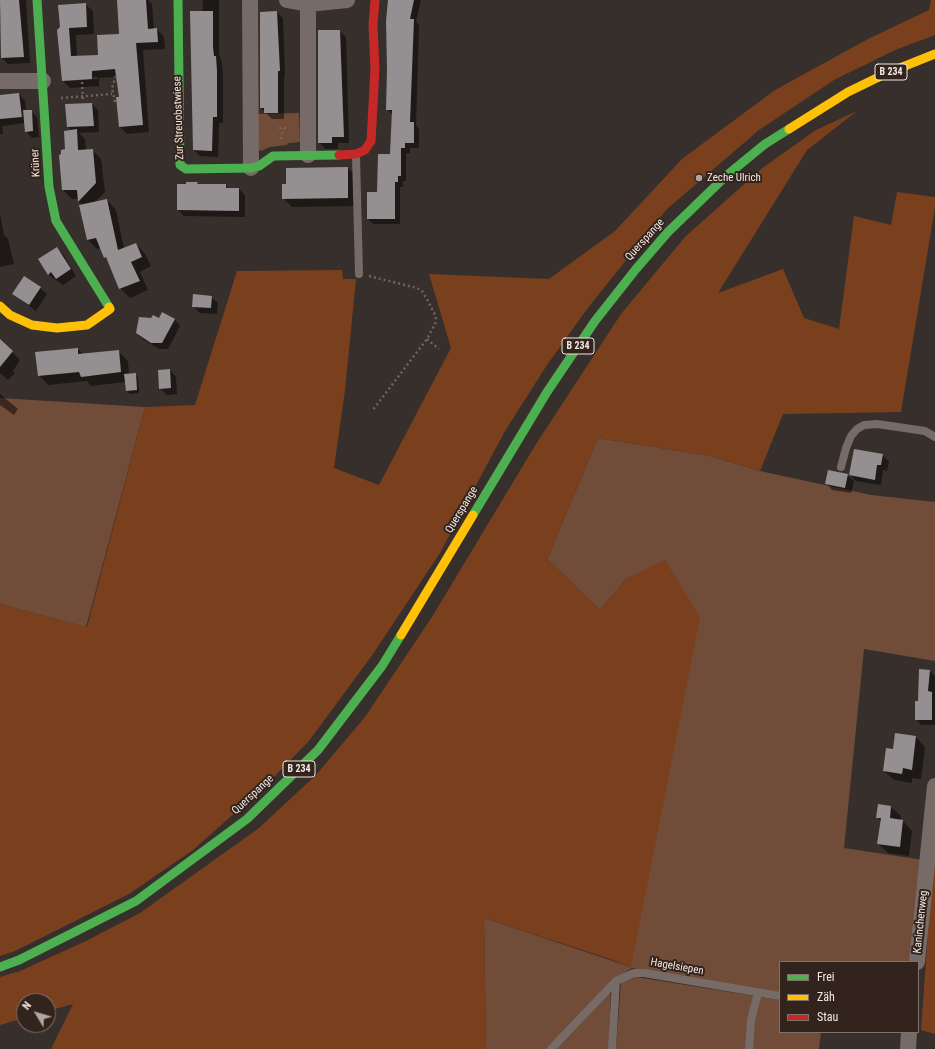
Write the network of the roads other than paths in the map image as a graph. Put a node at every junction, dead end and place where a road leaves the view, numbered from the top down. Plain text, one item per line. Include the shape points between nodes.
1 (37, 0) edge
2 (178, 0) edge
3 (250, 0) edge
4 (287, 0) edge
5 (347, 0) edge
6 (375, 0) edge
7 (308, 4) junction
8 (935, 54) edge
9 (0, 81) edge
10 (43, 81) junction
11 (356, 154) junction
12 (308, 155) junction
13 (251, 168) junction
14 (359, 274) road end
15 (0, 306) edge
16 (935, 437) edge
17 (841, 468) dead end
18 (935, 786) edge
19 (917, 961) edge
20 (0, 967) edge
21 (616, 981) junction
22 (758, 993) junction
23 (779, 996) edge
24 (909, 1033) edge
25 (551, 1049) edge
26 (612, 1049) edge
27 (749, 1049) edge
28 (908, 1049) edge

1 - 10 main road, Krüner
2 - 13 main road, Zur Streuobstwiese via 180,165 186,169
3 - 13 street
4 - 7 street
5 - 7 street
6 - 11 main road via 373,128 371,141 365,150
7 - 12 street
8 - 20 main road, Querspange / B 234 via 848,92 765,144 726,176 664,237 590,327 547,392 382,666 318,750 247,819 136,900 19,960
9 - 10 street
10 - 15 main road, Krüner via 49,187 56,221 110,309 87,325 57,328 32,325 10,315
11 - 12 main road, Zur Streuobstwiese
11 - 14 lane
12 - 13 main road, Zur Streuobstwiese via 273,156 259,166
16 - 17 lane via 925,431 877,424 864,425 851,436
18 - 19 street, Kaninchenweg
21 - 22 lane, Hagelsiepen via 634,973 644,973
21 - 25 lane, Hagelsiepen
21 - 26 lane
22 - 23 lane, Hagelsiepen
22 - 27 lane via 751,1020
24 - 28 street

